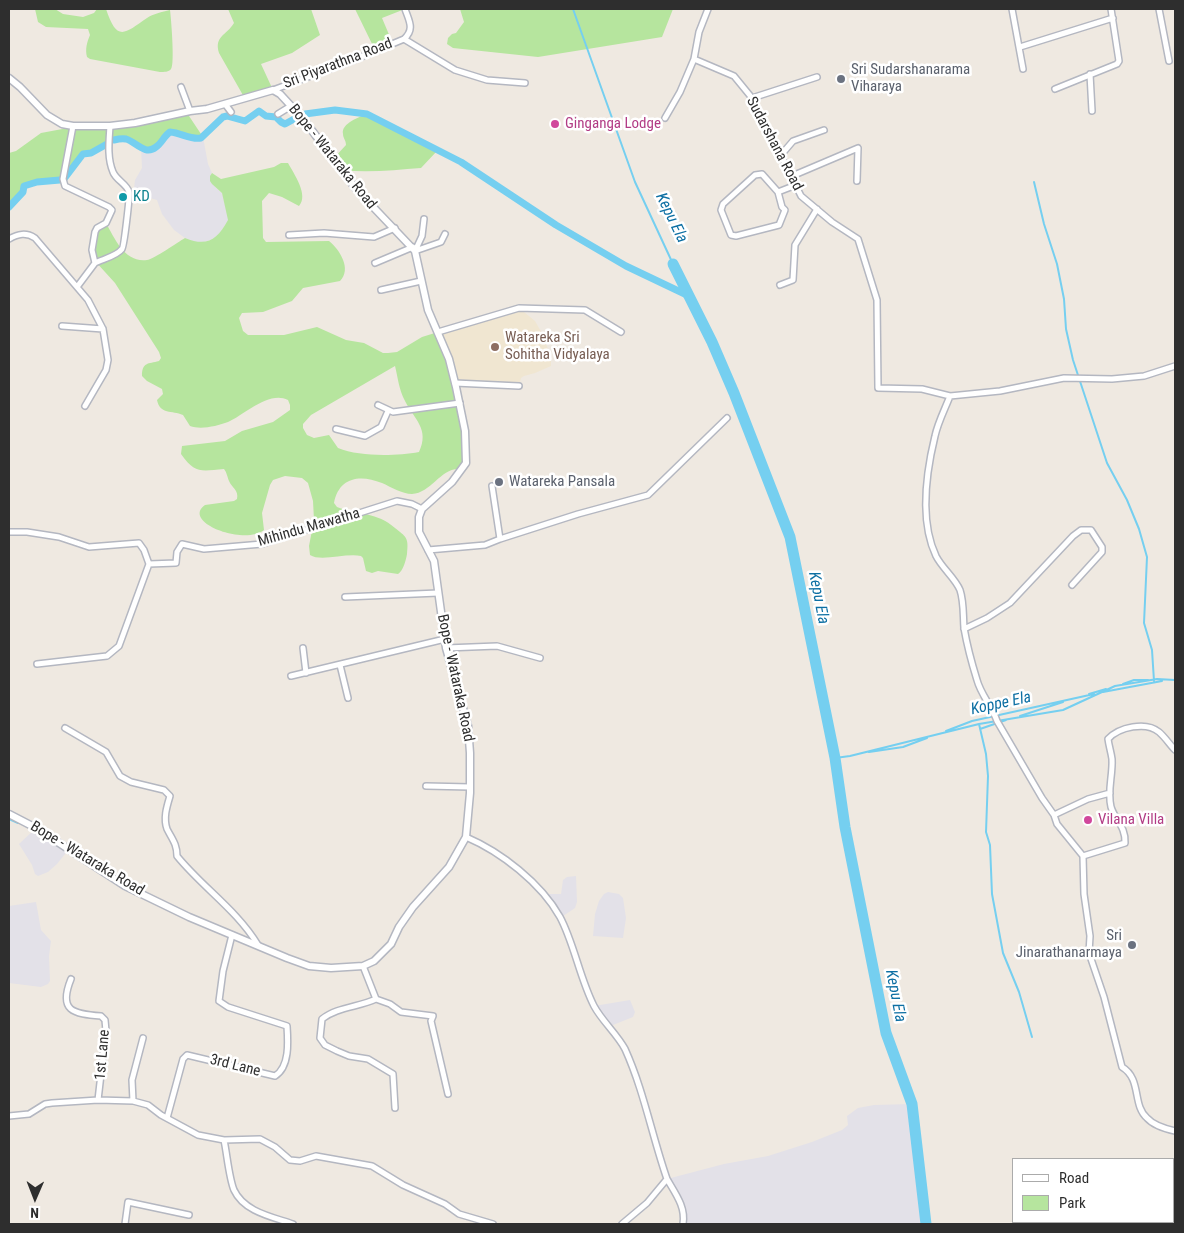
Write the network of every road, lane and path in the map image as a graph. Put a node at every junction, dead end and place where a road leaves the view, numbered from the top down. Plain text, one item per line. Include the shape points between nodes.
1 (405, 9) edge
2 (708, 9) edge
3 (1012, 9) edge
4 (1111, 9) edge
5 (1159, 9) edge
6 (1113, 18) junction
7 (404, 39) junction
8 (1020, 47) junction
9 (694, 59) junction
10 (1169, 60) dead end
11 (1023, 69) dead end
12 (1090, 74) junction
13 (817, 77) dead end
14 (9, 78) edge
15 (525, 83) dead end
16 (181, 87) dead end
17 (1055, 89) dead end
18 (273, 90) junction
19 (752, 98) junction
20 (224, 104) junction
21 (291, 106) junction
22 (190, 111) junction
23 (1092, 111) dead end
24 (231, 112) dead end
25 (278, 114) dead end
26 (665, 118) dead end
27 (73, 126) junction
28 (110, 126) junction
29 (824, 130) dead end
30 (781, 156) junction
31 (792, 176) junction
32 (857, 181) dead end
33 (796, 185) junction
34 (778, 192) junction
35 (817, 209) junction
36 (424, 219) dead end
37 (395, 228) junction
38 (445, 234) dead end
39 (289, 235) dead end
40 (9, 239) edge
41 (414, 249) junction
42 (95, 263) junction
43 (375, 263) dead end
44 (421, 281) junction
45 (780, 286) dead end
46 (77, 287) junction
47 (382, 290) dead end
48 (62, 326) dead end
49 (103, 328) junction
50 (438, 332) junction
51 (621, 332) dead end
52 (1175, 366) edge
53 (455, 383) junction
54 (519, 386) dead end
55 (950, 396) junction
56 (460, 403) junction
57 (378, 405) dead end
58 (85, 406) dead end
59 (388, 411) junction
60 (727, 418) dead end
61 (336, 429) dead end
62 (492, 486) dead end
63 (422, 509) junction
64 (9, 532) edge
65 (500, 539) junction
66 (428, 550) junction
67 (149, 564) junction
68 (1072, 585) dead end
69 (438, 593) junction
70 (344, 597) dead end
71 (964, 629) junction
72 (445, 639) junction
73 (303, 648) dead end
74 (446, 648) junction
75 (540, 658) dead end
76 (37, 664) dead end
77 (340, 665) junction
78 (306, 673) junction
79 (291, 676) dead end
80 (348, 698) dead end
81 (65, 728) dead end
82 (1175, 750) edge
83 (426, 786) dead end
84 (470, 787) junction
85 (1110, 793) junction
86 (9, 814) edge
87 (1054, 816) junction
88 (466, 837) junction
89 (1083, 856) junction
90 (232, 935) junction
91 (258, 945) junction
92 (363, 966) junction
93 (71, 979) dead end
94 (376, 999) junction
95 (143, 1038) dead end
96 (448, 1094) dead end
97 (98, 1100) junction
98 (133, 1101) junction
99 (395, 1108) dead end
100 (9, 1116) edge
101 (167, 1118) junction
102 (1175, 1131) edge
103 (224, 1140) junction
104 (667, 1179) junction
105 (189, 1215) dead end
106 (125, 1224) edge
107 (293, 1224) edge
108 (493, 1224) edge
109 (622, 1224) edge
110 (683, 1224) edge

1 - 7 street, Sri Piyarathna Road via 411,27
2 - 9 street
3 - 8 street
4 - 6 street
5 - 10 street
6 - 8 street
6 - 12 street via 1118,64
7 - 15 street, Sri Piyarathna Road via 455,70 487,80
7 - 18 street, Sri Piyarathna Road
8 - 11 street
9 - 19 street, Sudarshana Road via 734,76
9 - 26 street
12 - 17 street
12 - 23 street
13 - 19 street
14 - 27 street via 47,115
16 - 22 street
18 - 20 street
18 - 21 street, Bope - Wataraka Road
19 - 30 street, Sudarshana Road
20 - 22 street
20 - 24 street
21 - 25 street
21 - 37 street, Bope - Wataraka Road via 356,189
22 - 28 street
27 - 28 street
27 - 42 street via 62,180 64,186 112,210 106,223 95,232 92,250
28 - 42 street via 109,157 113,172 129,190 130,196 121,251
29 - 30 street via 793,141
30 - 31 street, Sudarshana Road
31 - 32 street via 858,148
31 - 33 street, Sudarshana Road
33 - 34 street
33 - 35 street, Sudarshana Road via 801,196
34 - 34 street via 785,210 779,225 731,235 721,210 723,204 755,174 762,174
35 - 45 street via 795,245 793,280
35 - 55 street, Sudarshana Road via 858,239 877,300 878,388 922,389
36 - 41 street via 422,236
37 - 39 street via 374,237 324,233
37 - 41 street, Bope - Wataraka Road
38 - 41 street via 441,242
40 - 46 street via 18,234 35,238
41 - 43 street
41 - 44 street
42 - 46 street
44 - 47 street
44 - 50 street via 428,310
46 - 49 street
48 - 49 street
49 - 58 street via 108,360 106,370
50 - 51 street via 519,308 585,310
50 - 53 street
52 - 55 street via 1144,376 1064,378 1000,391
53 - 54 street
53 - 56 street
55 - 71 street via 935,434 926,507 928,533 936,556 959,588
56 - 59 street
56 - 63 street via 466,464 452,482
57 - 59 street
59 - 61 street via 381,427 365,436
60 - 65 street via 648,494
62 - 65 street
63 - 66 street, Bope - Wataraka Road via 419,532
63 - 67 street, Mihindu Mawatha via 397,501 262,544 204,549 182,544 176,563
64 - 67 street via 59,537 89,547 138,543
65 - 66 street via 486,545
66 - 69 street, Bope - Wataraka Road via 434,561
67 - 76 street via 119,646 112,653
68 - 71 street via 1103,549 1091,530 1082,530 1073,536 1010,603
69 - 70 street
69 - 72 street, Bope - Wataraka Road
71 - 87 street via 982,695 993,708
72 - 74 street, Bope - Wataraka Road
72 - 77 street
73 - 78 street
74 - 75 street via 497,646
74 - 84 street, Bope - Wataraka Road via 468,726
77 - 78 street
77 - 80 street
78 - 79 street
81 - 91 street via 106,752 120,776 164,790 170,796 166,827 177,846 177,856 248,929
82 - 85 street via 1158,731 1146,726 1113,733 1108,739 1112,759
83 - 84 street
84 - 88 street, Bope - Wataraka Road
85 - 87 street via 1088,799
85 - 89 street via 1112,809 1125,833 1125,843
86 - 90 street, Bope - Wataraka Road via 125,886
87 - 89 street
88 - 92 street, Bope - Wataraka Road via 449,867 413,907 390,944 374,961
88 - 104 street via 484,844 519,870 545,896 560,918 594,1006 628,1056
89 - 102 street via 1089,953 1122,1067 1134,1082 1145,1118
90 - 91 street, Bope - Wataraka Road
90 - 101 street, 3rd Lane via 219,1001 228,1007 287,1026 286,1060 281,1073 275,1076 187,1054
91 - 92 street, Bope - Wataraka Road via 309,966
92 - 94 street
93 - 97 street, 1st Lane via 66,991 66,1005 71,1011 101,1016 106,1020
94 - 96 street via 401,1012 433,1016 431,1021
94 - 99 street via 330,1012 322,1019 320,1038 325,1045 350,1056 368,1059 392,1074
95 - 98 street via 132,1080
97 - 98 street
97 - 100 street via 45,1104 29,1114
98 - 101 street via 148,1105
101 - 103 street via 198,1134
103 - 107 street via 234,1189 243,1202
103 - 108 street via 260,1139 290,1160 300,1161 316,1156 372,1166 459,1214
104 - 109 street via 647,1203
104 - 110 street via 683,1209
105 - 106 street via 128,1202

